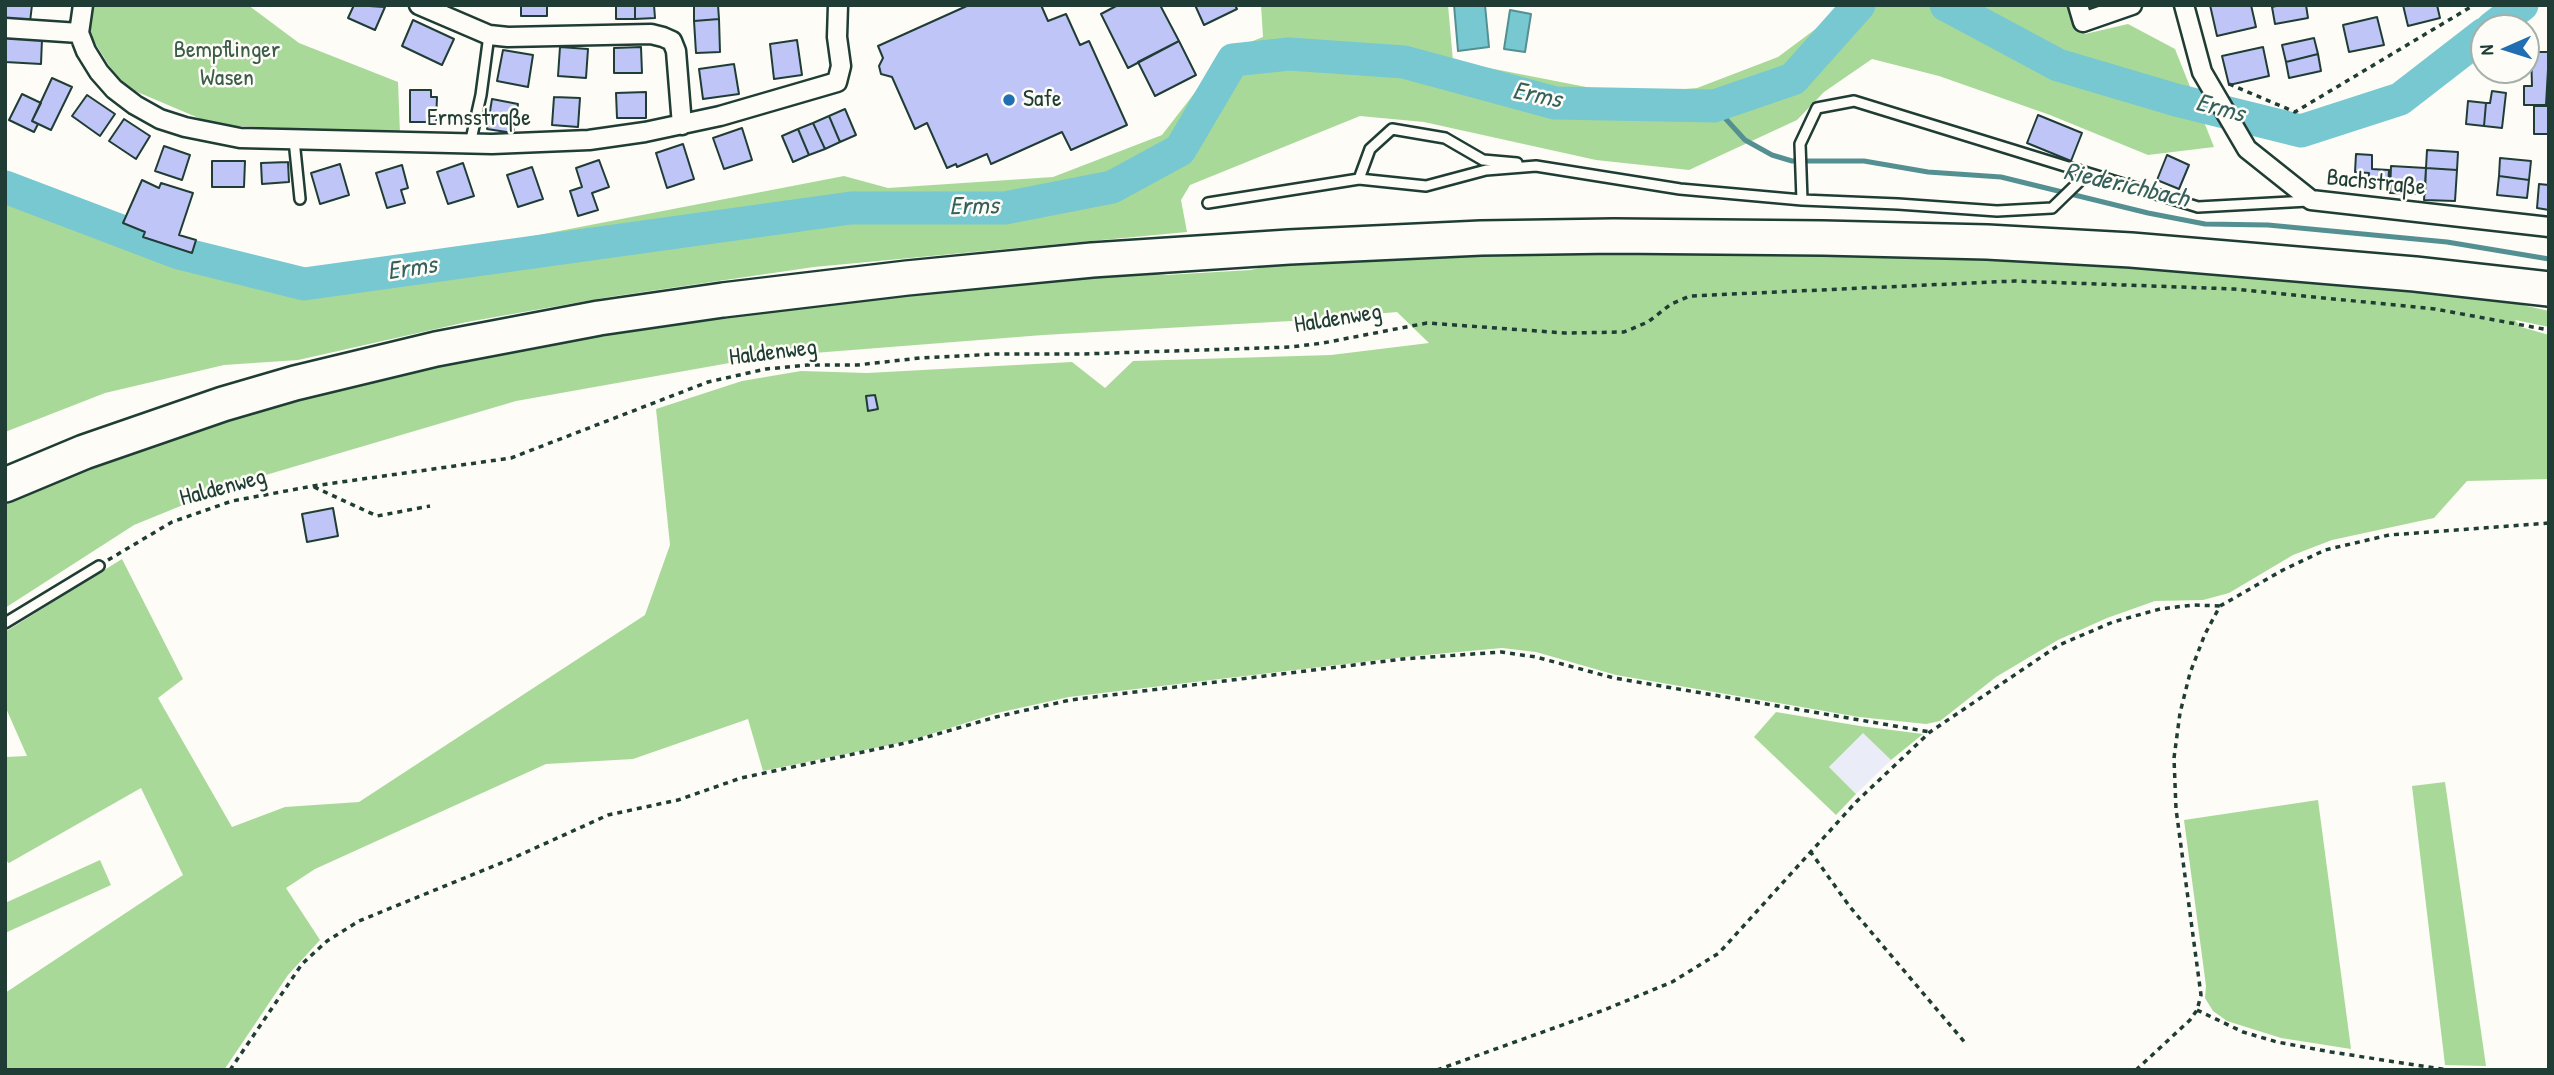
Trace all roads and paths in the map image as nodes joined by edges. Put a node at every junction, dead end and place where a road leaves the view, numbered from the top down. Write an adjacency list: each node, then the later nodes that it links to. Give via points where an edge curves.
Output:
1 (83, 5): 9 (street)
2 (419, 5): 10 (street)
3 (838, 5): 12 (street, Ermsstraße, via 841,66 837,82)
4 (2078, 5): 5 (street, via 2083,22)
5 (2132, 5)
6 (2184, 5): 11 (street, Bachstraße)
7 (2474, 5): 11 (path, via 2295,112)
8 (5, 28): 9 (street)
9 (79, 33): 13 (street, Ermsstraße, via 99,72 114,89 160,118 222,136)
10 (489, 35): 12 (street, via 663,37 676,51); 14 (lane)
11 (2202, 72): 20 (street, Bachstraße, via 2247,149)
12 (682, 125): 14 (street, Ermsstraße, via 589,140)
13 (294, 140): 14 (street, Ermsstraße); 18 (lane)
14 (470, 144)
15 (1536, 166): 17 (lane, via 1486,170 1426,186); 17 (lane, via 1483,160 1446,138 1391,129 1370,149); 19 (lane, via 1680,189)
16 (2088, 173): 19 (lane, via 2052,208 1997,211); 19 (lane, via 1854,101 1817,108 1800,144); 20 (lane, via 2198,206)
17 (1359, 179): 21 (lane)
18 (300, 199)
19 (1802, 200)
20 (2312, 200): 22 (street, Bachstraße)
21 (1208, 203)
22 (2549, 227)
23 (2549, 289): 25 (highway, via 2130,250 1823,238 1481,238 1092,260 710,302 436,349 223,404)
24 (2549, 330): 26 (path, Haldenweg, via 2435,309 2247,290 2015,281 1690,296 1625,332 1427,323 1290,347 996,354 766,369 708,382 511,458)
25 (5, 485)
26 (313, 486): 27 (path, via 377,516); 29 (path, Haldenweg, via 232,501 172,522)
27 (430, 506)
28 (2549, 523): 30 (path, via 2389,535 2325,550)
29 (99, 566): 31 (lane)
30 (2220, 606): 32 (path, via 2160,609 2113,622 2059,645); 34 (path, via 2190,673 2175,758 2176,809 2199,966)
31 (5, 623)
32 (1930, 732): 33 (path); 36 (path, via 1614,678 1501,652 1403,659 1070,700 910,742 741,778 678,800 608,815 371,916 327,941 302,964)
33 (1810, 851): 35 (path, via 1850,907); 37 (path, via 1719,953 1694,970 1604,1010)
34 (2197, 1010): 38 (path); 39 (path, via 2277,1042)
35 (1967, 1045)
36 (230, 1070)
37 (1437, 1070)
38 (2136, 1070)
39 (2448, 1070)

